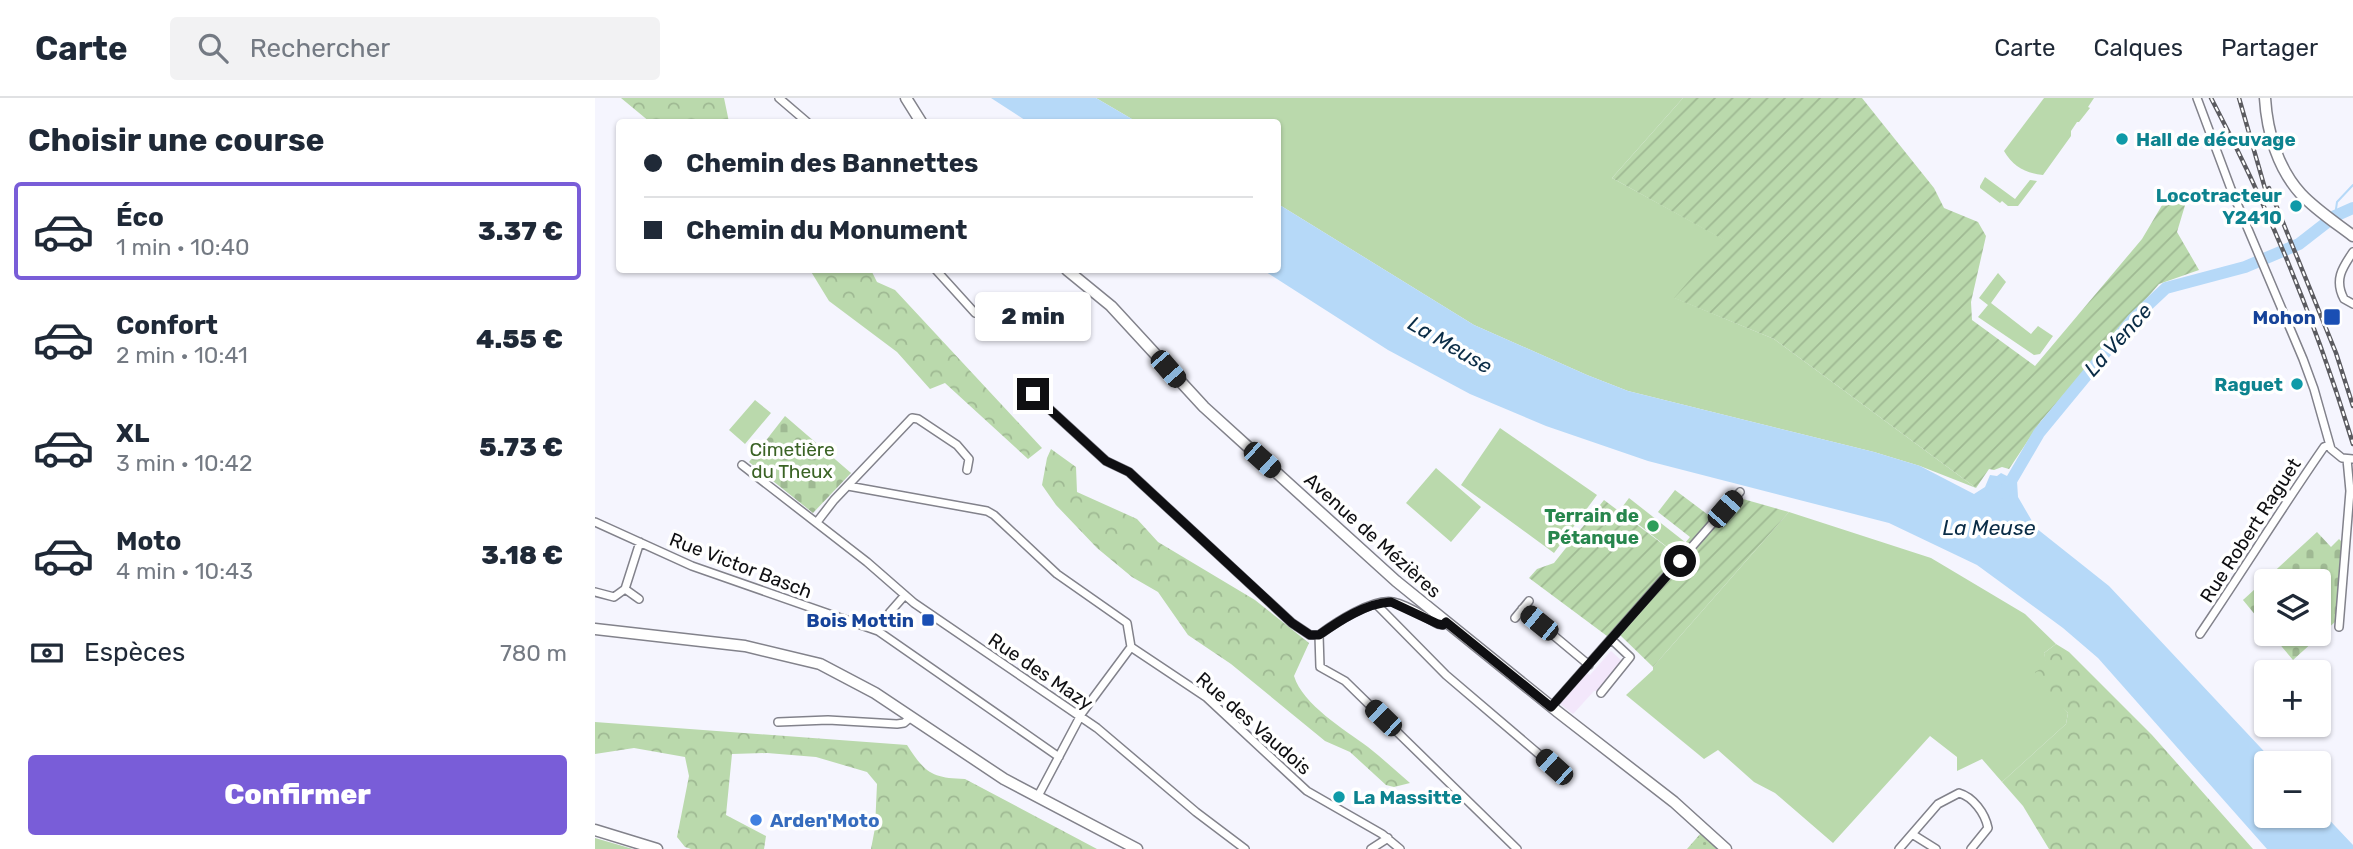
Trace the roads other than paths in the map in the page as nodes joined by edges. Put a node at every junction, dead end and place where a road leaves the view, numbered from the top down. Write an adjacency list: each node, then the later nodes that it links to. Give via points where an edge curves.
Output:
1 (779, 98): 5 (street)
2 (906, 98): 6 (main road)
3 (2197, 98): 14 (street, via 2314,389)
4 (2265, 98): 7 (main road, via 2282,165 2300,193)
5 (804, 119)
6 (919, 119)
7 (2353, 236)
8 (2353, 252): 11 (street, via 2338,280 2344,299)
9 (939, 273): 12 (street)
10 (1071, 273): 31 (main road, Avenue de Mézières, via 1111,306 1204,407)
11 (2353, 304)
12 (975, 313)
13 (1033, 394): 36 (street, via 1106,461 1129,472 1292,623 1310,635)
14 (2329, 445): 15 (street); 35 (street, Rue Robert Raguet, via 2296,485)
15 (2351, 459): 32 (street)
16 (742, 465): 21 (street, Rue des Mazy)
17 (967, 470): 18 (street, via 969,459 964,451 912,418)
18 (848, 485): 21 (street); 38 (street, via 987,510 1058,575 1127,623)
19 (1740, 492): 37 (street)
20 (595, 522): 22 (street, Rue Victor Basch)
21 (817, 522): 25 (street, Rue des Mazy)
22 (639, 542): 23 (street); 34 (street, Rue Victor Basch, via 692,566)
23 (625, 589): 24 (street, via 614,597); 26 (street)
24 (595, 592)
25 (905, 594): 34 (street); 42 (street, Rue des Mazy)
26 (639, 599)
27 (1529, 601): 29 (street)
28 (1376, 604): 31 (street, via 1391,602 1438,624); 36 (street); 46 (street, via 1446,675)
29 (1522, 609): 30 (street); 39 (street)
30 (1515, 618)
31 (1446, 622): 41 (main road, Avenue de Mézières)
32 (2339, 627)
33 (595, 629): 43 (main road, via 745,646 797,657 841,673)
34 (879, 631): 45 (street, Rue Victor Basch)
35 (2200, 634)
36 (1319, 635): 56 (street, via 1320,667 1345,681)
37 (1612, 640): 39 (street); 40 (street, via 1630,657)
38 (1131, 647): 42 (street); 50 (street, Rue des Vaudois, via 1206,697 1307,791)
39 (1589, 665): 41 (street)
40 (1601, 693)
41 (1551, 707): 57 (main road, Avenue de Mézières, via 1674,802)
42 (1081, 716): 45 (street); 53 (street, Rue des Mazy)
43 (911, 717): 44 (street, via 897,724); 47 (main road, via 1004,779)
44 (778, 722)
45 (1059, 757): 47 (street)
46 (1554, 767)
47 (1038, 796): 52 (main road)
48 (595, 830): 51 (main road)
49 (1912, 834): 58 (street); 59 (street); 60 (street, via 1938,804 1959,793 1968,796 1989,828)
50 (1388, 838): 54 (street); 55 (street, Rue des Vaudois)
51 (657, 849)
52 (1137, 849)
53 (1245, 849)
54 (1371, 849)
55 (1400, 849)
56 (1517, 849)
57 (1726, 849)
58 (1899, 849)
59 (1937, 849)
60 (1971, 849)

